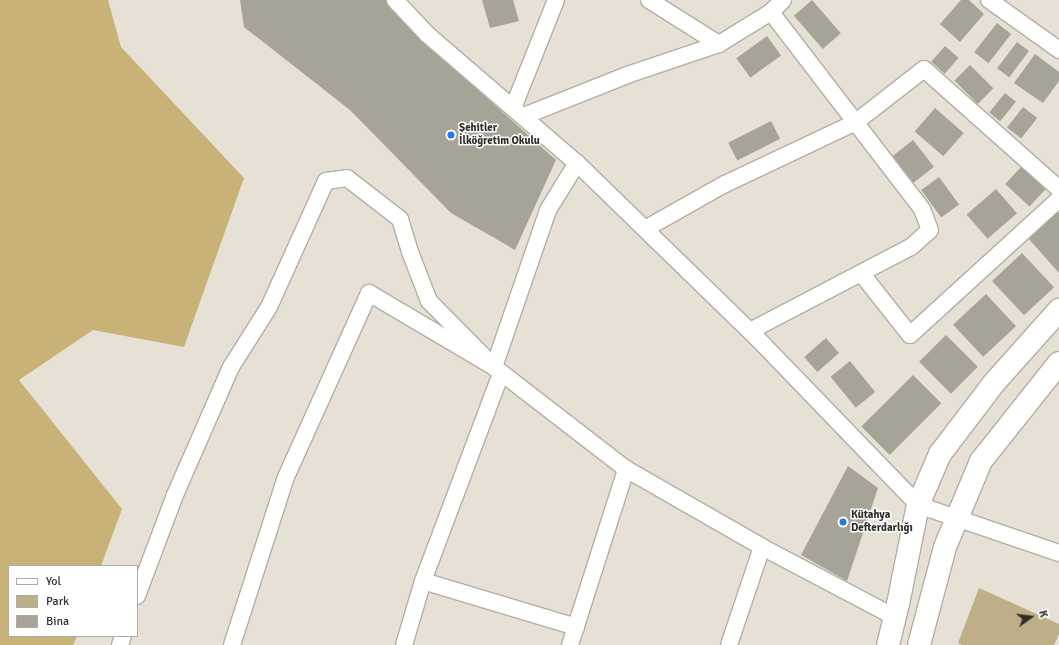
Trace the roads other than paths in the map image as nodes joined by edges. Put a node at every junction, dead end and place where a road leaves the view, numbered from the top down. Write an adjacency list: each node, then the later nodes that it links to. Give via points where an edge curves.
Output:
1 (394, 0): 9 (street, via 428,35)
2 (556, 0): 9 (street)
3 (649, 0): 7 (street)
4 (783, 0): 6 (street)
5 (989, 0): 8 (street)
6 (770, 12): 7 (street); 10 (street)
7 (719, 44): 9 (street)
8 (1059, 50)
9 (519, 112): 11 (street)
10 (856, 122): 12 (street, via 924,69); 14 (street, via 725,184); 15 (street, via 922,209 930,230 911,247)
11 (577, 163): 14 (street); 19 (street, via 548,210)
12 (1059, 189)
13 (1059, 199): 15 (street, via 910,335)
14 (645, 229): 17 (street)
15 (861, 273): 17 (street)
16 (1059, 310): 21 (main road, via 994,382 940,454)
17 (750, 331): 21 (street)
18 (1059, 363): 22 (main road, via 981,461)
19 (498, 370): 20 (street); 25 (street); 26 (street, via 429,301 400,219 347,178 326,181 269,307 231,367 174,495); 29 (street, via 369,293 286,477)
20 (626, 469): 23 (street); 28 (street)
21 (918, 505): 22 (street); 27 (main road)
22 (957, 518): 24 (street); 34 (main road, via 945,547)
23 (762, 547): 27 (street); 32 (street)
24 (1059, 553)
25 (423, 581): 28 (street); 30 (street)
26 (138, 593)
27 (895, 617): 33 (main road)
28 (576, 627): 31 (street)
29 (232, 645)
30 (404, 645)
31 (570, 645)
32 (729, 645)
33 (888, 645)
34 (919, 645)

